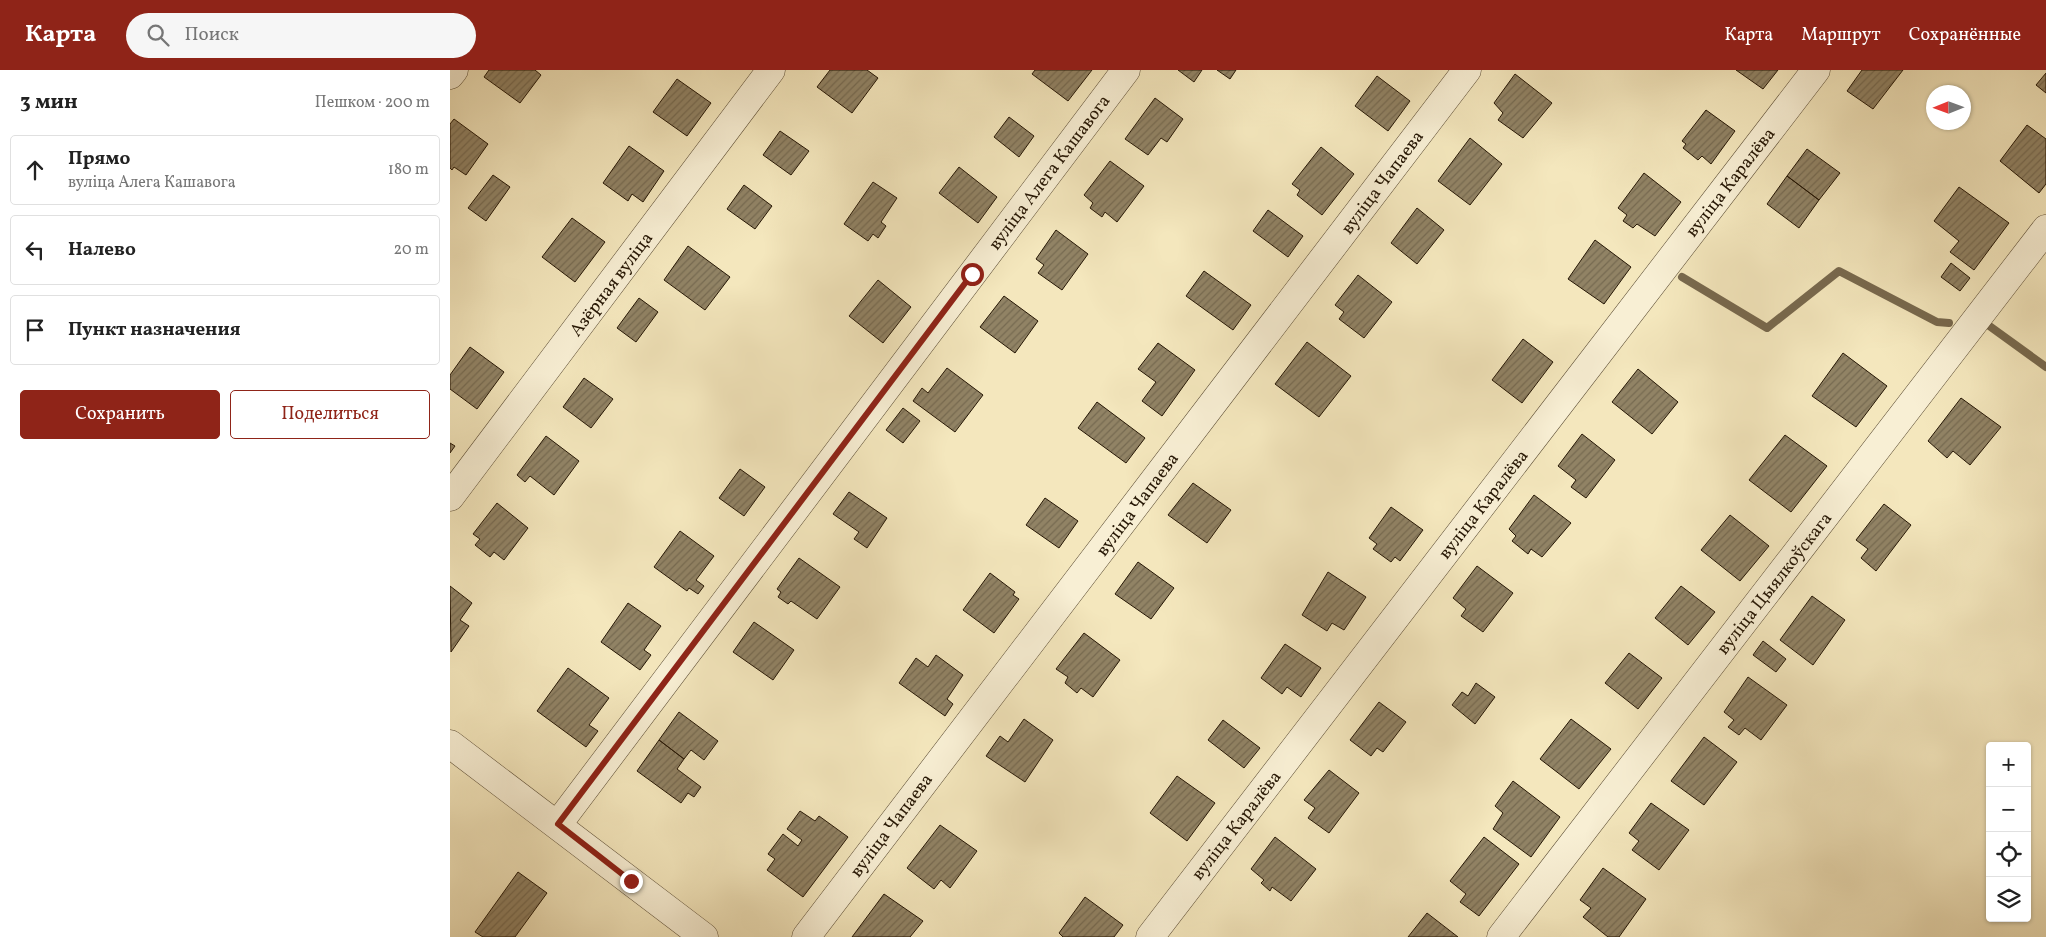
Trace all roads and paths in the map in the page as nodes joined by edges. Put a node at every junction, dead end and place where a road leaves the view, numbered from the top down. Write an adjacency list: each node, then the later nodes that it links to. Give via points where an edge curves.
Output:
1 (454, 70): 6 (street)
2 (771, 70): 8 (street, Азёрная вуліца)
3 (1126, 70): 10 (street, вуліца Алега Кашавога)
4 (1467, 70): 12 (street, вуліца Чапаева)
5 (1816, 70): 13 (street, вуліца Каралёва)
6 (450, 75)
7 (2046, 229): 14 (street, вуліца Цыялкоўскага)
8 (450, 497)
9 (450, 744): 10 (street)
10 (558, 824): 11 (street)
11 (704, 937)
12 (806, 937)
13 (1150, 937)
14 (1501, 937)

